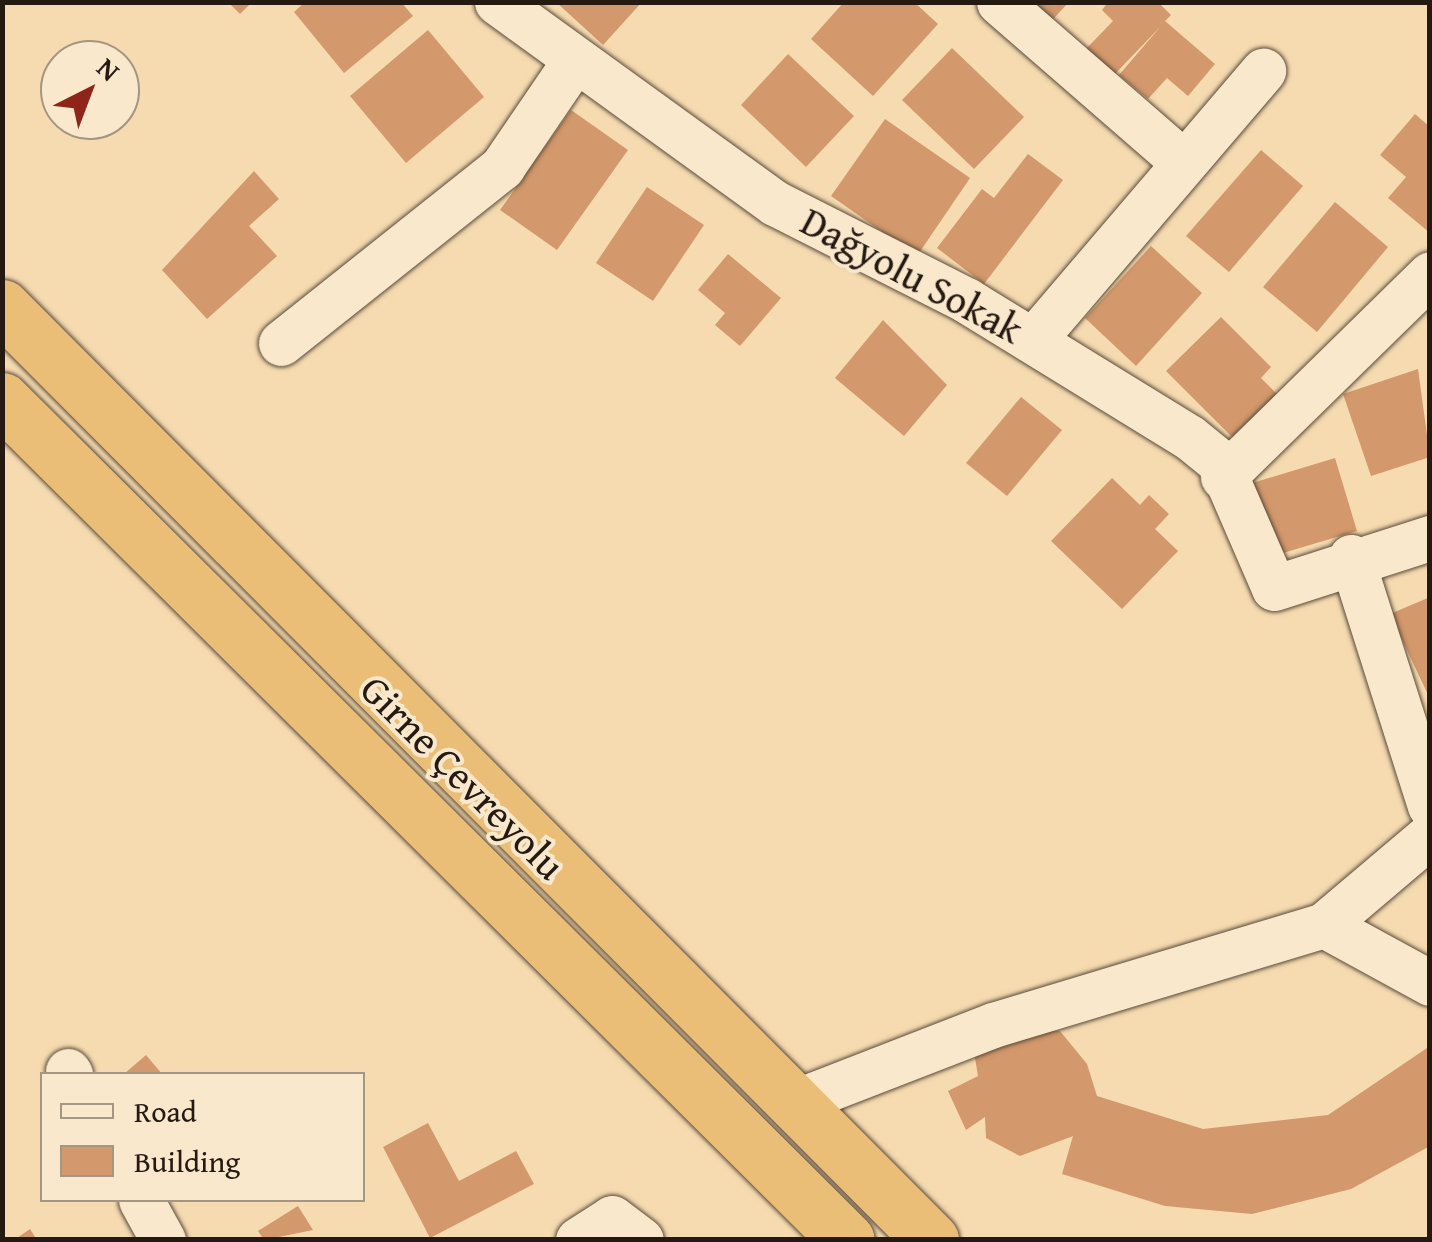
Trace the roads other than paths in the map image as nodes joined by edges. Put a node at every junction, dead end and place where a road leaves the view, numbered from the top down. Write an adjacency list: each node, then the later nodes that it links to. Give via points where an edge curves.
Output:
1 (497, 2): 3 (street, Dağyolu Sokak)
2 (999, 2): 5 (street)
3 (572, 63): 8 (street, Dağyolu Sokak, via 776,202); 9 (street, via 502,167)
4 (1263, 71): 5 (street)
5 (1182, 161): 8 (street)
6 (1430, 274): 11 (street)
7 (2, 308): 18 (highway, Girne Çevreyolu)
8 (1034, 339): 11 (street, Dağyolu Sokak, via 1189,437 1219,461)
9 (281, 343)
10 (2, 400): 24 (highway, Girne Çevreyolu)
11 (1222, 477): 13 (street, Dağyolu Sokak, via 1274,588)
12 (1430, 538): 13 (street)
13 (1351, 557): 14 (street)
14 (1430, 806)
15 (1430, 835): 16 (street)
16 (1324, 925): 17 (street); 18 (street, via 993,1026)
17 (1430, 983)
18 (792, 1103): 20 (highway, Girne Çevreyolu)
19 (142, 1202): 21 (street)
20 (930, 1236)
21 (164, 1240)
22 (578, 1240): 23 (street, via 612,1218)
23 (641, 1240)
24 (847, 1240)

